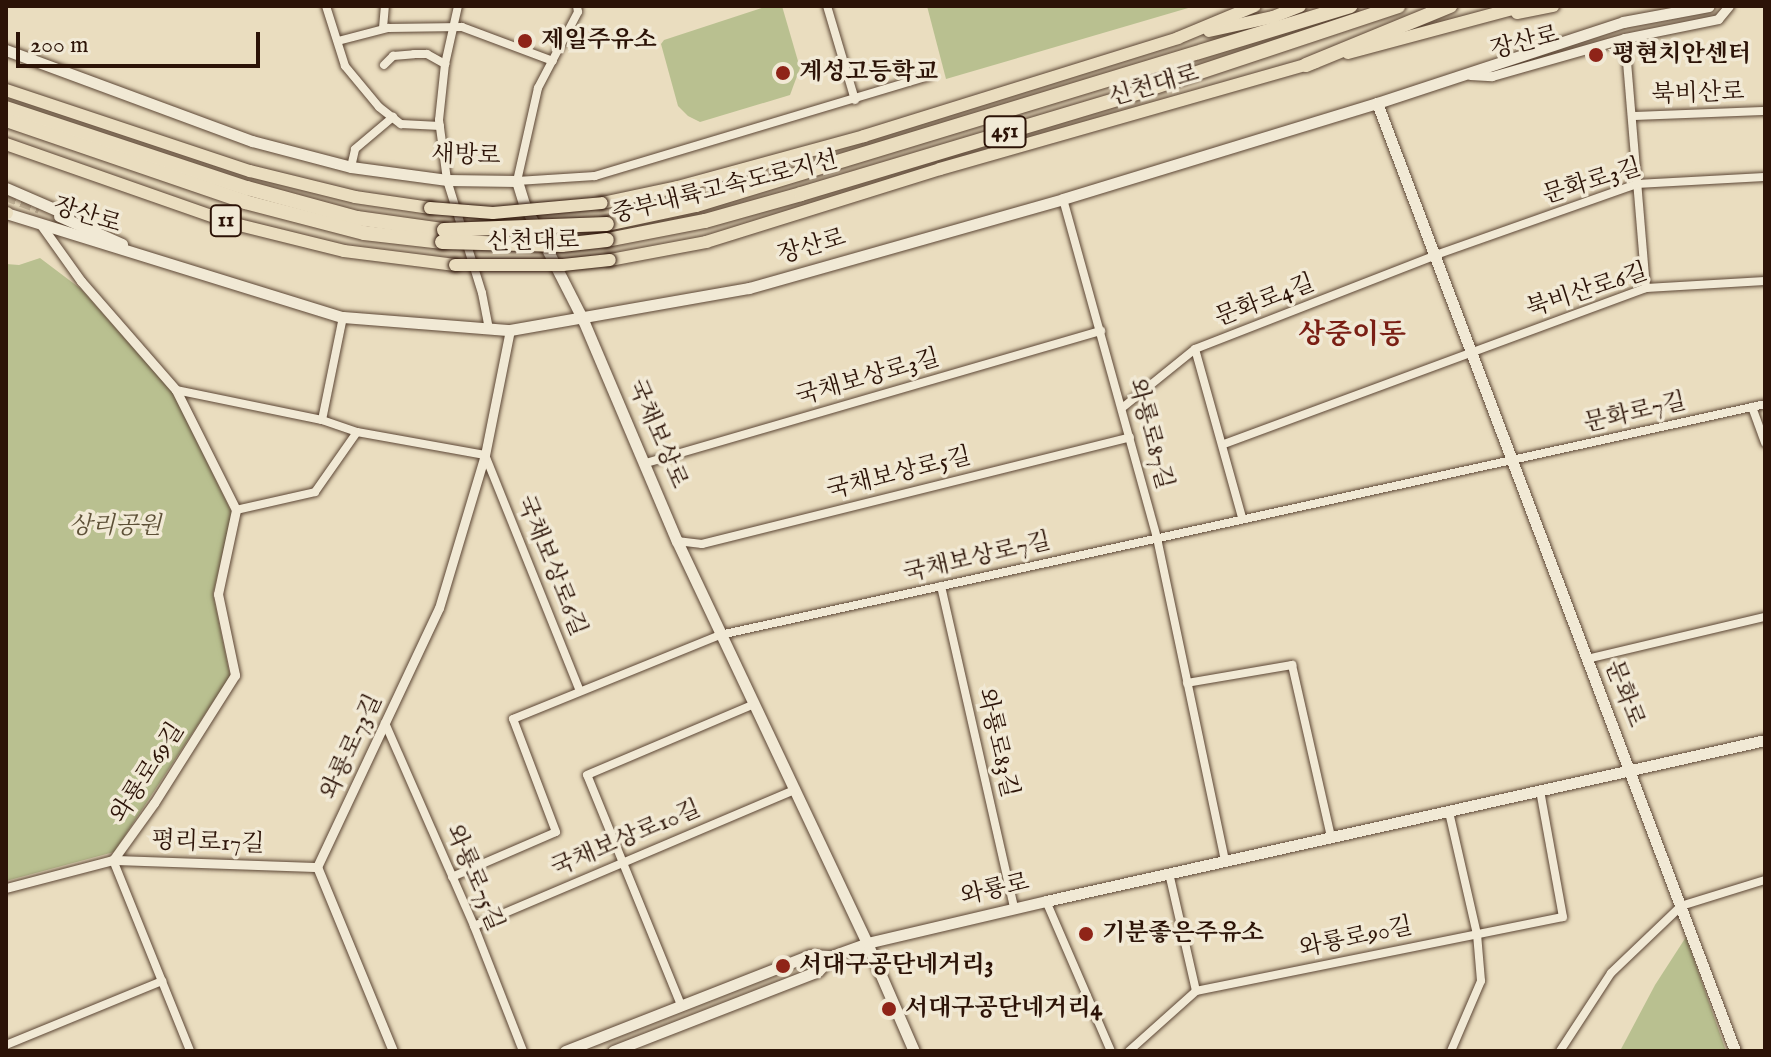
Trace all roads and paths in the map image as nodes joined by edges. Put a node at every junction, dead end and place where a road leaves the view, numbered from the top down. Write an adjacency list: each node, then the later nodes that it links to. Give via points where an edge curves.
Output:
1 (326, 6): 20 (street)
2 (385, 6): 16 (street)
3 (458, 6): 17 (street)
4 (577, 6): 22 (street)
5 (827, 6): 29 (street)
6 (1255, 6): 18 (highway, 신천대로)
7 (1300, 6): 18 (highway)
8 (1350, 6): 49 (highway, 중부내륙고속도로지선 / 451, bridge, via 696,205 607,224)
9 (1398, 6): 49 (highway, 중부내륙고속도로지선 / 451, bridge, via 1125,97 705,221 562,245)
10 (1450, 6): 25 (highway)
11 (1524, 6): 15 (highway, 신천대로)
12 (1553, 6): 15 (highway)
13 (1709, 6): 26 (main road, 장산로, via 1623,22)
14 (1729, 6): 19 (street, 장산로, via 1718,19)
15 (1479, 20): 25 (highway, 신천대로)
16 (383, 28): 17 (street); 20 (street)
17 (452, 29): 22 (street, via 462,27); 23 (street)
18 (1178, 38): 28 (highway, 신천대로 / 11, bridge, via 864,136 678,187 602,203 493,213 355,197 250,171)
19 (1625, 38): 26 (street, 장산로, via 1492,76); 33 (street)
20 (338, 41): 34 (street, via 350,75)
21 (6, 50): 38 (main road, 새방로, via 252,141)
22 (553, 61): 41 (street, via 538,88)
23 (445, 64): 24 (street, via 414,54 393,56); 36 (street)
24 (384, 65)
25 (1306, 65): 37 (highway, 신천대로 / 11, bridge, via 706,242 563,265 455,265 344,251 235,224)
26 (1467, 74): 30 (main road, 장산로)
27 (929, 76): 29 (street, 새방로)
28 (6, 90)
29 (855, 100): 41 (street, 새방로, via 595,176)
30 (1377, 103): 44 (main road, 장산로); 50 (main road, 문화로)
31 (6, 108): 49 (highway, 중부내륙고속도로지선 / 451, via 247,188)
32 (1765, 111): 33 (street, 북비산로)
33 (1632, 116): 42 (street)
34 (393, 117): 36 (street, via 401,124); 38 (street, via 355,149)
35 (6, 120): 49 (highway, 중부내륙고속도로지선 / 451, via 245,202 364,233)
36 (440, 126): 40 (street)
37 (6, 144)
38 (351, 167): 40 (main road, 새방로)
39 (1765, 177): 42 (street, 문화로3길)
40 (447, 180): 41 (main road, 새방로); 56 (street)
41 (517, 181): 55 (main road, 국채보상로)
42 (1636, 184): 50 (street, 문화로3길); 53 (street)
43 (6, 188): 47 (main road, via 63,210)
44 (1063, 199): 55 (main road, 장산로, via 749,288); 58 (street, 와룡로87길)
45 (6, 213): 48 (main road, 장산로)
46 (59, 216): 47 (main road, 장산로)
47 (78, 223): 51 (main road, 장산로)
48 (41, 225): 51 (main road, 장산로); 61 (street, via 81,281)
49 (443, 236)
50 (1436, 255): 59 (street, 문화로4길); 60 (main road, 문화로)
51 (155, 260): 54 (main road, 장산로)
52 (1765, 281): 53 (street, 북비산로6길)
53 (1646, 288): 60 (street, 북비산로6길)
54 (343, 317): 56 (main road, 장산로); 65 (street)
55 (583, 320): 57 (main road, 장산로); 72 (main road, 국채보상로)
56 (489, 329): 57 (main road, 장산로)
57 (510, 330): 70 (street, 와룡로73길)
58 (1101, 331): 64 (street, 와룡로87길); 72 (street, 국채보상로3길)
59 (1195, 349): 64 (street, 문화로4길); 69 (street)
60 (1473, 353): 69 (street); 71 (main road, 문화로)
61 (176, 390): 65 (street); 73 (street)
62 (1765, 404): 63 (street, 문화로7길)
63 (1752, 407): 68 (street); 71 (street, 문화로7길)
64 (1122, 408): 67 (street, 와룡로87길)
65 (322, 420): 66 (street)
66 (357, 432): 70 (street); 73 (street, via 315,492)
67 (1130, 437): 75 (street, 와룡로87길); 76 (street, 국채보상로5길, via 702,544)
68 (1765, 443)
69 (1224, 444): 74 (street)
70 (485, 455): 82 (street, 국채보상로6길); 84 (street, 와룡로73길, via 439,608)
71 (1515, 461): 74 (street, 국채보상로7길); 80 (main road, 문화로)
72 (646, 463): 76 (main road, 국채보상로)
73 (236, 510): 91 (street, 와룡로69길, via 218,594 235,675)
74 (1242, 517): 75 (street, 국채보상로7길)
75 (1157, 538): 77 (street, 국채보상로7길); 81 (street, 와룡로87길)
76 (677, 541): 79 (main road, 국채보상로)
77 (941, 586): 79 (street, 국채보상로7길); 101 (street, 와룡로83길)
78 (1765, 617): 80 (street)
79 (720, 635): 82 (street); 83 (main road, 국채보상로)
80 (1587, 659): 86 (main road, 문화로)
81 (1187, 683): 90 (street, via 1292,665); 93 (street, 와룡로87길)
82 (580, 691): 96 (street, via 513,719 556,832)
83 (752, 705): 87 (main road, 국채보상로); 92 (street, via 587,775)
84 (385, 723): 94 (street, 와룡로73길); 96 (street, 와룡로75길)
85 (1765, 740): 86 (main road, 와룡로)
86 (1629, 771): 88 (main road, 와룡로); 100 (main road, 문화로)
87 (794, 790): 92 (street, 국채보상로10길); 104 (main road, 국채보상로)
88 (1540, 791): 89 (main road, 와룡로); 103 (street, 와룡로90길, via 1563,917)
89 (1449, 812): 90 (main road, 와룡로); 103 (street)
90 (1331, 837): 93 (main road, 와룡로)
91 (113, 860): 94 (street, 평리로17길); 98 (street, 평리로17길); 106 (street, 와룡로69길)
92 (622, 861): 102 (street, 국채보상로10길); 108 (street)
93 (1225, 861): 95 (main road, 와룡로)
94 (317, 867): 112 (street)
95 (1169, 873): 99 (main road, 와룡로); 107 (street)
96 (452, 877): 102 (street, 와룡로75길)
97 (1765, 880): 100 (street)
98 (6, 888)
99 (1046, 901): 101 (main road, 와룡로); 117 (street)
100 (1681, 906): 120 (street, via 1611,973); 121 (main road, 문화로)
101 (1014, 908): 104 (main road, 와룡로)
102 (474, 926): 113 (street, 와룡로75길)
103 (1477, 934): 107 (street, 와룡로90길); 119 (street, via 1481,981)
104 (867, 943): 105 (main road, 와룡로); 116 (main road, 국채보상로)
105 (832, 956): 108 (main road, 와룡로, via 810,955); 110 (main road, 와룡로, via 818,971)
106 (162, 981): 109 (street); 111 (street, 와룡로69길)
107 (1196, 991): 118 (street)
108 (681, 1005): 114 (main road, 와룡로)
109 (6, 1045)
110 (642, 1046): 115 (main road, 와룡로)
111 (190, 1051)
112 (393, 1051)
113 (523, 1051)
114 (565, 1051)
115 (613, 1051)
116 (914, 1051)
117 (1111, 1051)
118 (1129, 1051)
119 (1451, 1051)
120 (1560, 1051)
121 (1735, 1051)

